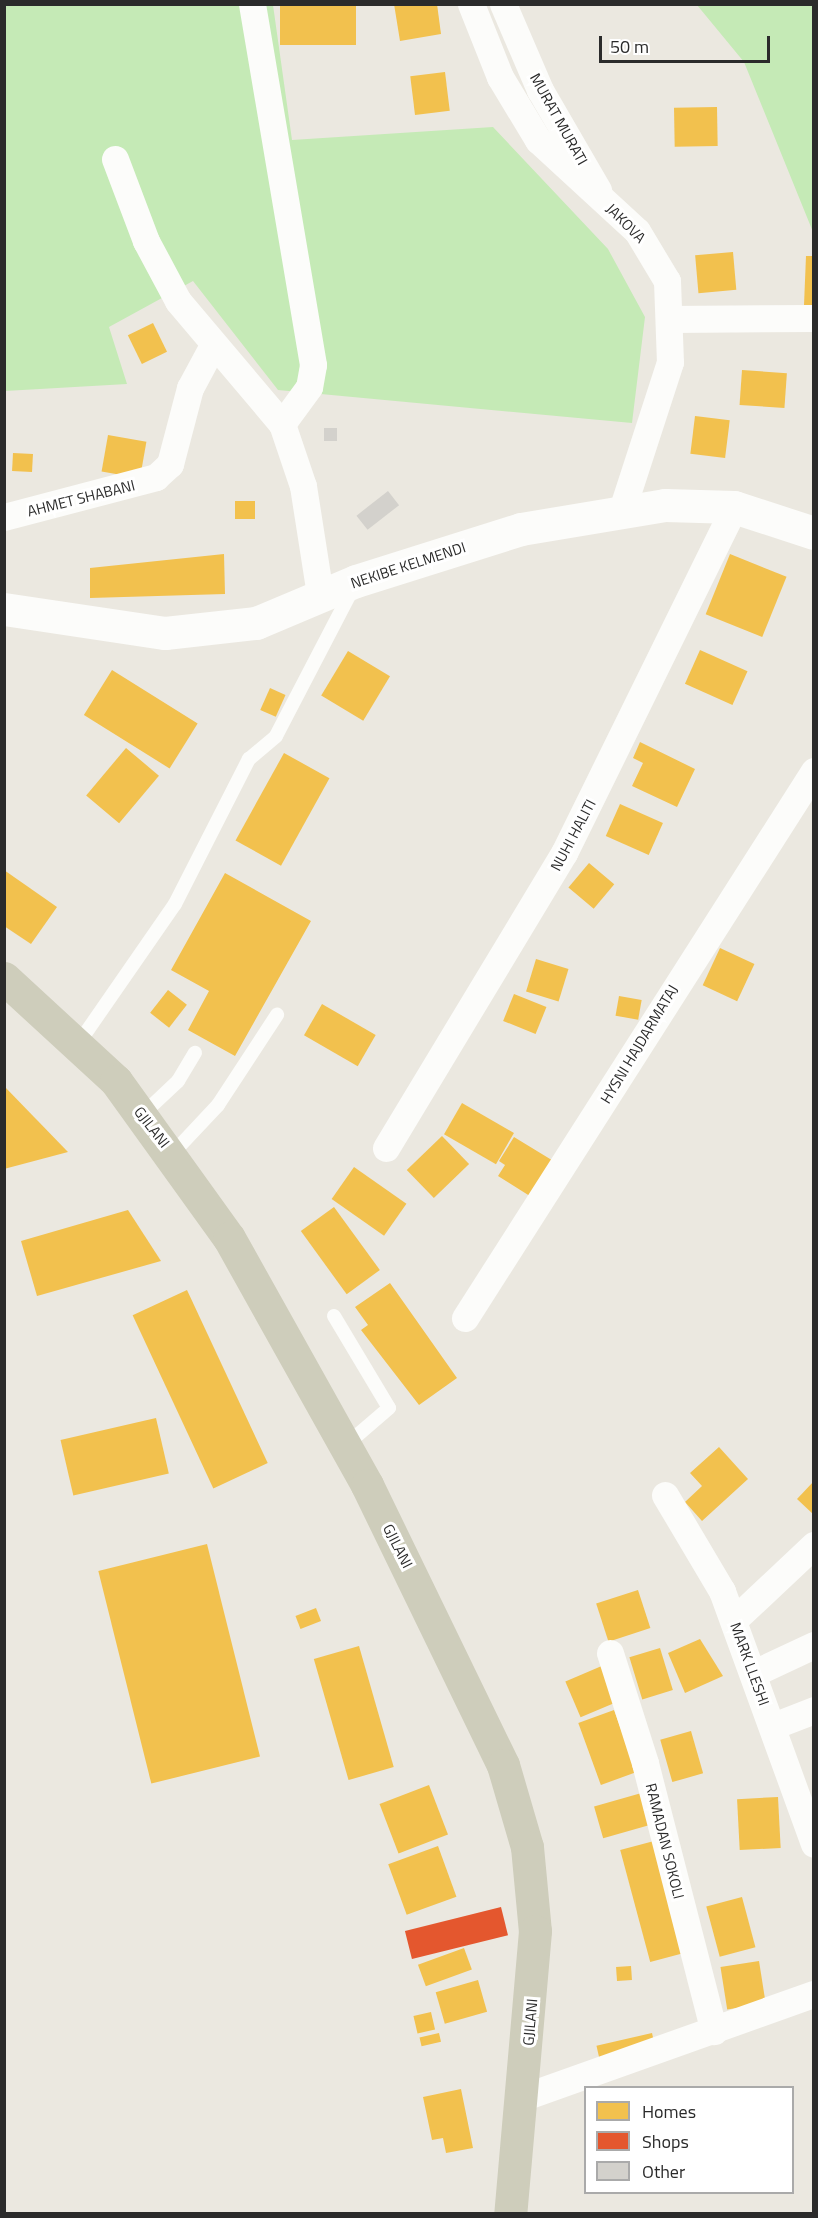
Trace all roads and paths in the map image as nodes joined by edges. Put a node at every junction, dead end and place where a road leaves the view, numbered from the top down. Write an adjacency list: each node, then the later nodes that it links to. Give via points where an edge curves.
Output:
1 (252, 4): 9 (street, via 313,365 309,387)
2 (471, 4): 5 (street, JAKOVA, via 517,111 567,171)
3 (503, 4): 5 (street, MURAT MURATI, via 540,90)
4 (115, 159): 8 (street, via 146,241 178,301)
5 (603, 200): 7 (street, JAKOVA, via 654,254 667,281)
6 (813, 318): 7 (street)
7 (671, 319): 11 (street, JAKOVA, via 662,396)
8 (212, 347): 9 (street); 12 (street, AHMET SHABANI, via 190,388 170,464 156,477)
9 (282, 424): 15 (street, via 303,486)
10 (734, 507): 11 (street, NEKIBE KELMENDI); 13 (street, NEKIBE KELMENDI); 23 (street, NUHI HALITI, via 564,853)
11 (622, 510): 14 (street, NEKIBE KELMENDI, via 521,529)
12 (4, 517)
13 (813, 533)
14 (356, 581): 15 (street, NEKIBE KELMENDI); 20 (lane, via 276,736 249,759 175,904)
15 (320, 595): 16 (street, NEKIBE KELMENDI, via 256,623 165,633)
16 (4, 609)
17 (813, 771): 26 (street, HYSNI HAJDARMATAJ)
18 (4, 978): 20 (main road, GJILANI)
19 (277, 1015): 24 (lane, via 218,1105)
20 (78, 1044): 22 (main road, GJILANI)
21 (195, 1053): 22 (lane, via 178,1081)
22 (143, 1114): 24 (main road, GJILANI)
23 (386, 1149)
24 (172, 1153): 27 (main road, GJILANI, via 229,1238)
25 (334, 1316): 27 (lane, via 389,1408)
26 (465, 1318)
27 (346, 1445): 40 (main road, GJILANI, via 460,1672 517,1807 533,1891 535,1931)
28 (665, 1495): 30 (street, MARK LLESHI, via 702,1552)
29 (813, 1545): 30 (street)
30 (734, 1620): 33 (street, MARK LLESHI)
31 (813, 1645): 33 (street)
32 (610, 1653): 39 (street, RAMADAN SOKOLI, via 645,1763)
33 (754, 1673): 35 (street, MARK LLESHI)
34 (813, 1710): 35 (street)
35 (773, 1726): 36 (street, MARK LLESHI)
36 (808, 1814): 37 (street, MARK LLESHI)
37 (813, 1844)
38 (813, 1994): 39 (street)
39 (714, 2031): 40 (street)
40 (524, 2097): 41 (main road, GJILANI)
41 (510, 2214)

